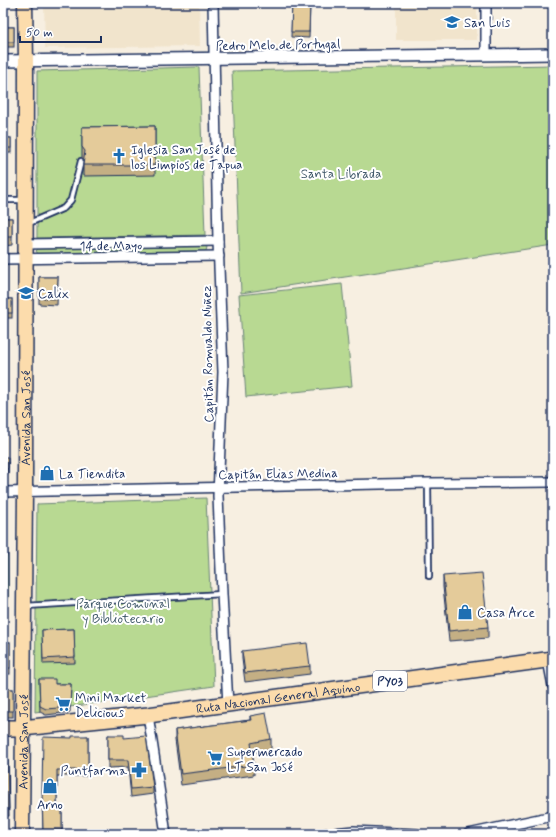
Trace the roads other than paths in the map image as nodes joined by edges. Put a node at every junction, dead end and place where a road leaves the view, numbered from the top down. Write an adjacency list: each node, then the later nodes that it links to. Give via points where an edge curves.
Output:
1 (25, 3): 8 (main road, Avenida San José)
2 (213, 3): 6 (street, Capitán Romualdo Nuñez)
3 (486, 3): 5 (street)
4 (553, 54): 5 (street, Pedro Melo de Portugal)
5 (486, 55): 6 (street, Pedro Melo de Portugal)
6 (214, 58): 8 (street, Pedro Melo de Portugal); 13 (street, Capitán Romualdo Nuñez)
7 (3, 61): 8 (street, Pedro Melo de Portugal)
8 (26, 61): 11 (main road, Avenida San José)
9 (81, 162): 12 (lane, via 68,205)
10 (3, 200): 11 (lane)
11 (25, 200): 12 (main road, Avenida San José)
12 (25, 224): 14 (main road, Avenida San José)
13 (218, 241): 14 (street, 14 de Mayo); 15 (street, Capitán Romualdo Nuñez)
14 (25, 244): 17 (main road, Avenida San José)
15 (219, 256): 17 (street, 14 de Mayo); 20 (street, Capitán Romualdo Nuñez, via 223,372)
16 (3, 259): 17 (street, 14 de Mayo)
17 (25, 259): 22 (main road, Avenida San José)
18 (553, 482): 19 (street, Capitán Elias Medina)
19 (428, 483): 20 (street, Capitán Elias Medina); 23 (lane)
20 (218, 488): 22 (street, Capitán Elias Medina); 24 (street, Capitán Romualdo Nuñez)
21 (3, 492): 22 (street, Capitán Elias Medina)
22 (25, 492): 25 (main road, Avenida San José)
23 (429, 576)
24 (222, 594): 25 (lane); 28 (street, Capitán Romualdo Nuñez)
25 (24, 606): 31 (main road, Avenida San José)
26 (551, 660): 27 (street); 28 (highway, Ruta Nacional General Aquino / PY03)
27 (553, 686)
28 (228, 705): 29 (highway, Ruta Nacional General Aquino / PY03)
29 (148, 715): 31 (highway, Ruta Nacional General Aquino / PY03); 34 (street)
30 (3, 728): 31 (highway, Ruta Nacional General Aquino / PY03)
31 (22, 728): 33 (main road, Avenida San José)
32 (553, 816): 37 (street)
33 (22, 834)
34 (166, 834)
35 (324, 834): 36 (street, via 353,831)
36 (416, 834)
37 (468, 834)

